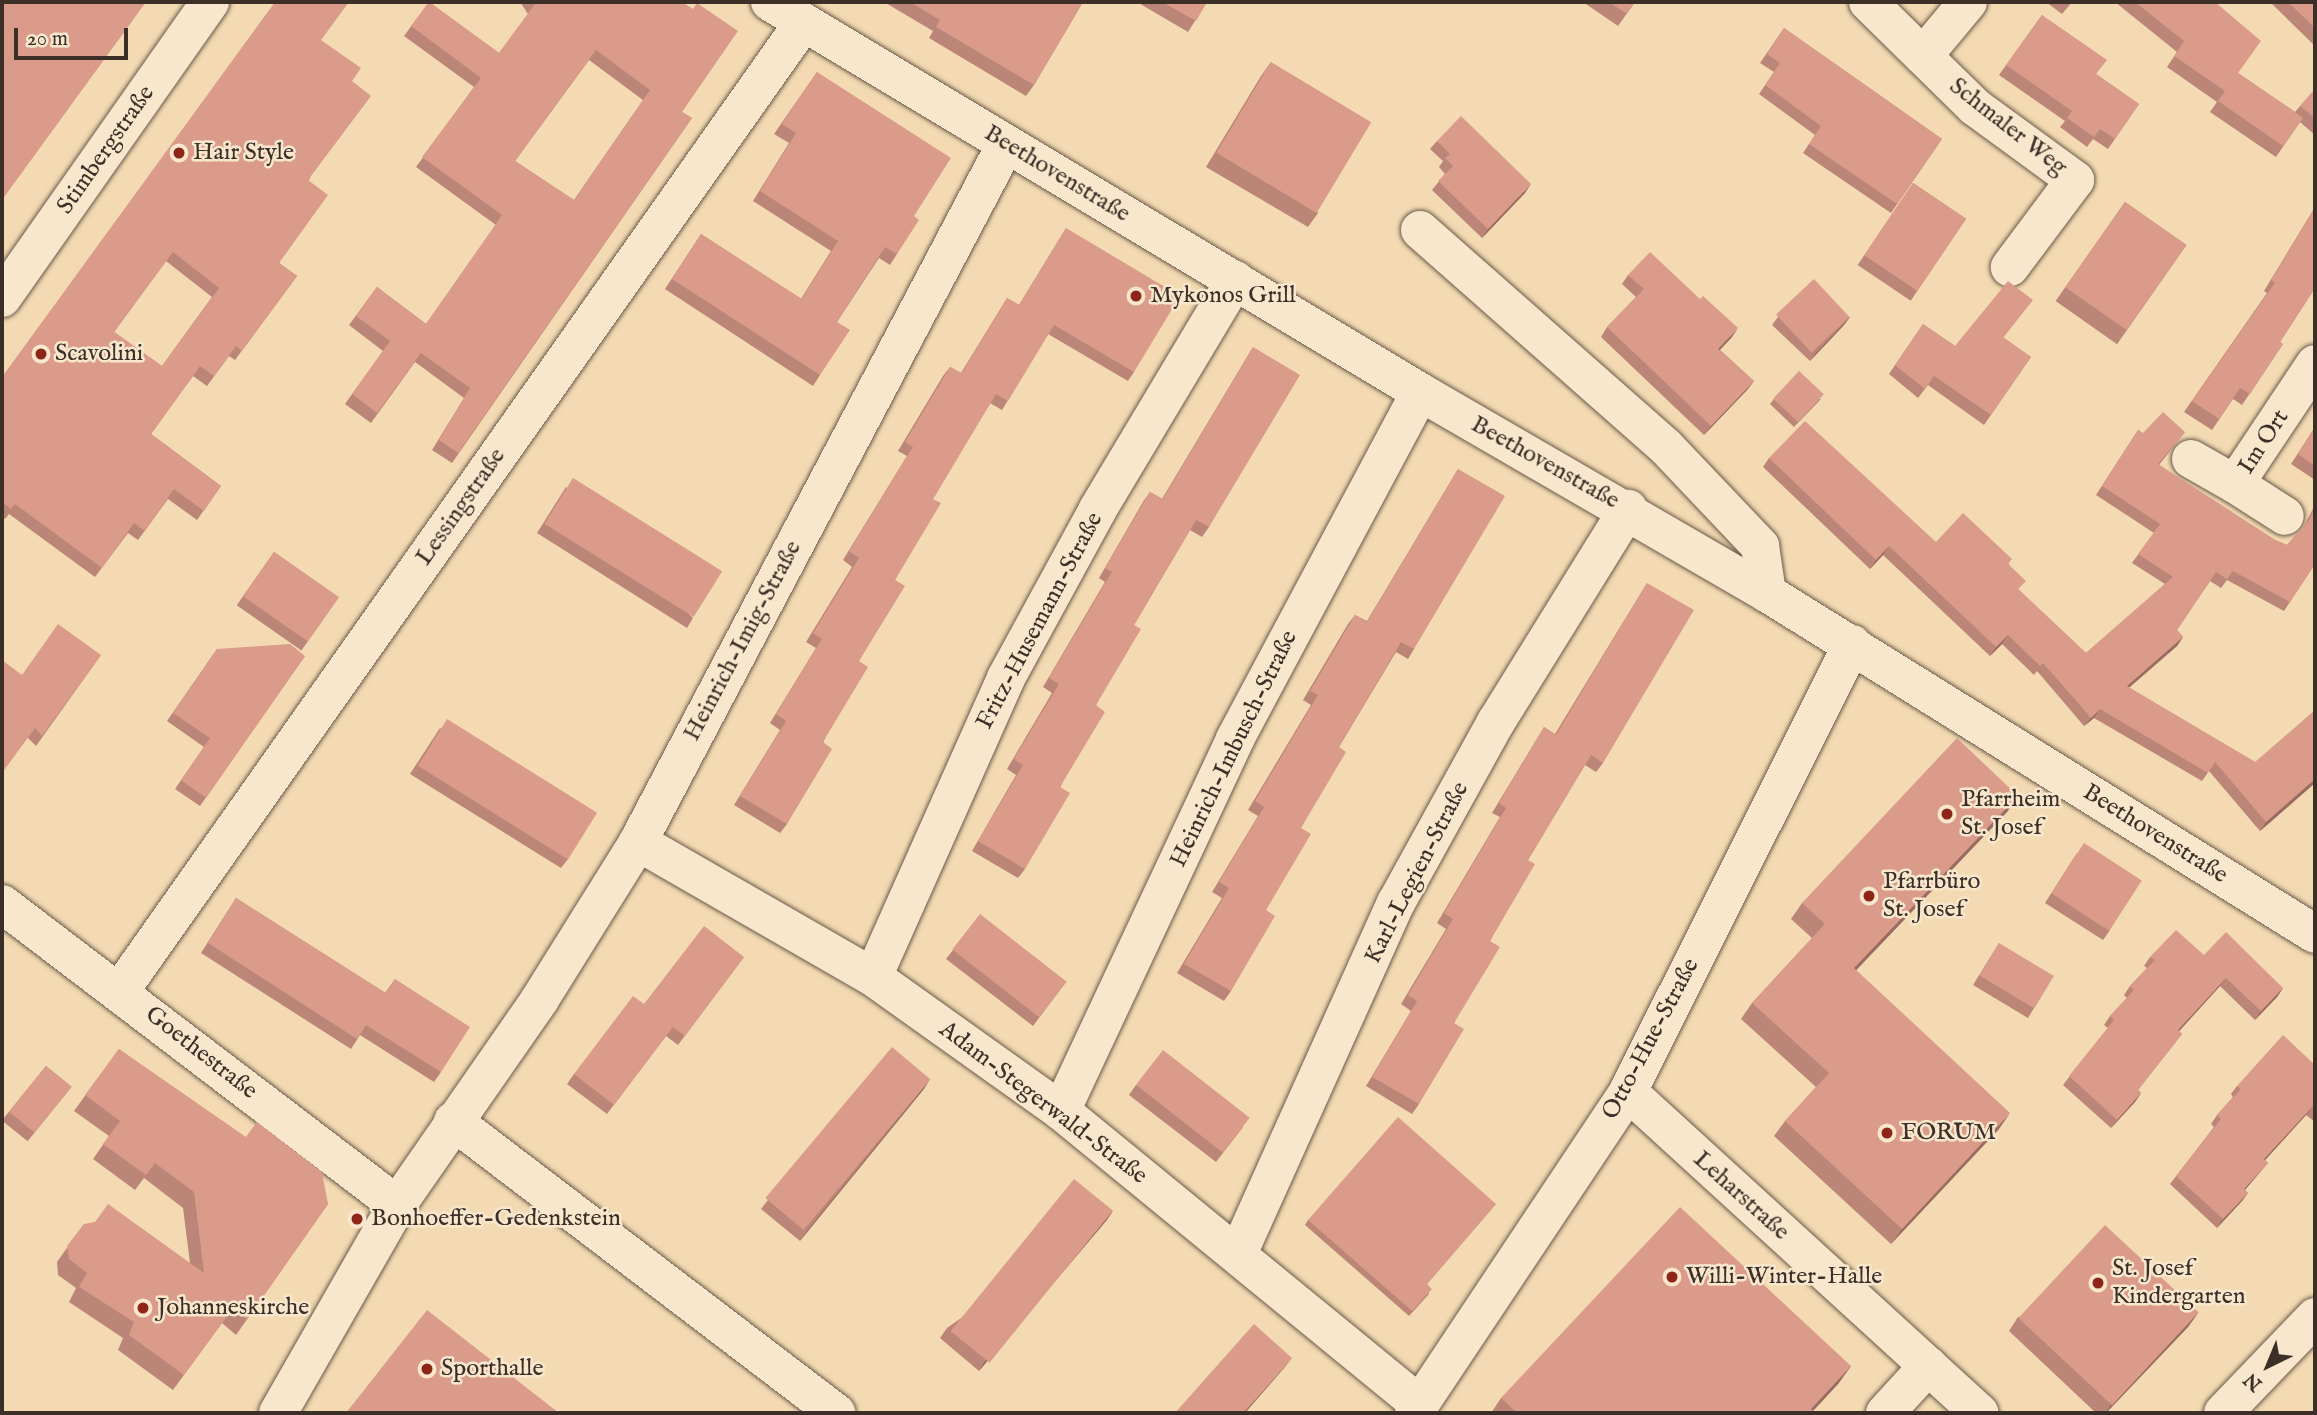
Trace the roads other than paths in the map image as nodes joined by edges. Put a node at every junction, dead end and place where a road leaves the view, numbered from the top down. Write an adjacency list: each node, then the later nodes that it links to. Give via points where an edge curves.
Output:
1 (210, 2): 11 (street, Stimbergstraße)
2 (770, 2): 5 (street, Beethovenstraße)
3 (1868, 2): 6 (street, Schmaler Weg)
4 (1968, 2): 6 (street)
5 (803, 23): 7 (street, Beethovenstraße); 24 (street, Lessingstraße)
6 (1923, 56): 9 (street, Schmaler Weg, via 1975,107 2075,180)
7 (1006, 144): 10 (street, Beethovenstraße); 20 (street, Heinrich-Imig-Straße)
8 (1420, 230): 18 (street, via 1666,447 1760,546)
9 (2010, 267)
10 (1235, 280): 13 (street, Beethovenstraße); 23 (street, Fritz-Husemann-Straße, via 1098,509 1006,678)
11 (2, 298)
12 (2315, 364): 15 (street, Im Ort)
13 (1420, 392): 16 (street, Beethovenstraße); 26 (street, Heinrich-Imbusch-Straße, via 1235,739)
14 (2191, 459): 15 (street, Im Ort)
15 (2235, 484): 17 (street, Im Ort)
16 (1628, 509): 18 (street, Beethovenstraße); 29 (street, Karl-Legien-Straße, via 1496,722 1396,903)
17 (2285, 516)
18 (1767, 593): 19 (street, Beethovenstraße)
19 (1852, 644): 22 (street, Beethovenstraße); 25 (street, Otto-Hue-Straße)
20 (638, 842): 23 (street, Adam-Stegerwald-Straße); 27 (street, Heinrich-Imig-Straße, via 540,999)
21 (2, 904): 24 (street, Goethestraße)
22 (2315, 934)
23 (873, 977): 26 (street, Adam-Stegerwald-Straße)
24 (120, 991): 28 (street, Goethestraße)
25 (1628, 1092): 31 (street, Leharstraße); 32 (street, Otto-Hue-Straße)
26 (1061, 1111): 29 (street, Adam-Stegerwald-Straße)
27 (453, 1121): 28 (street, Heinrich-Imig-Straße); 34 (street)
28 (397, 1205): 33 (street, Heinrich-Imig-Straße)
29 (1238, 1254): 32 (street, Adam-Stegerwald-Straße)
30 (2315, 1317): 37 (street)
31 (1927, 1366): 35 (street); 36 (street, Leharstraße)
32 (1416, 1409)
33 (278, 1413)
34 (835, 1413)
35 (1885, 1413)
36 (1979, 1413)
37 (2223, 1413)

